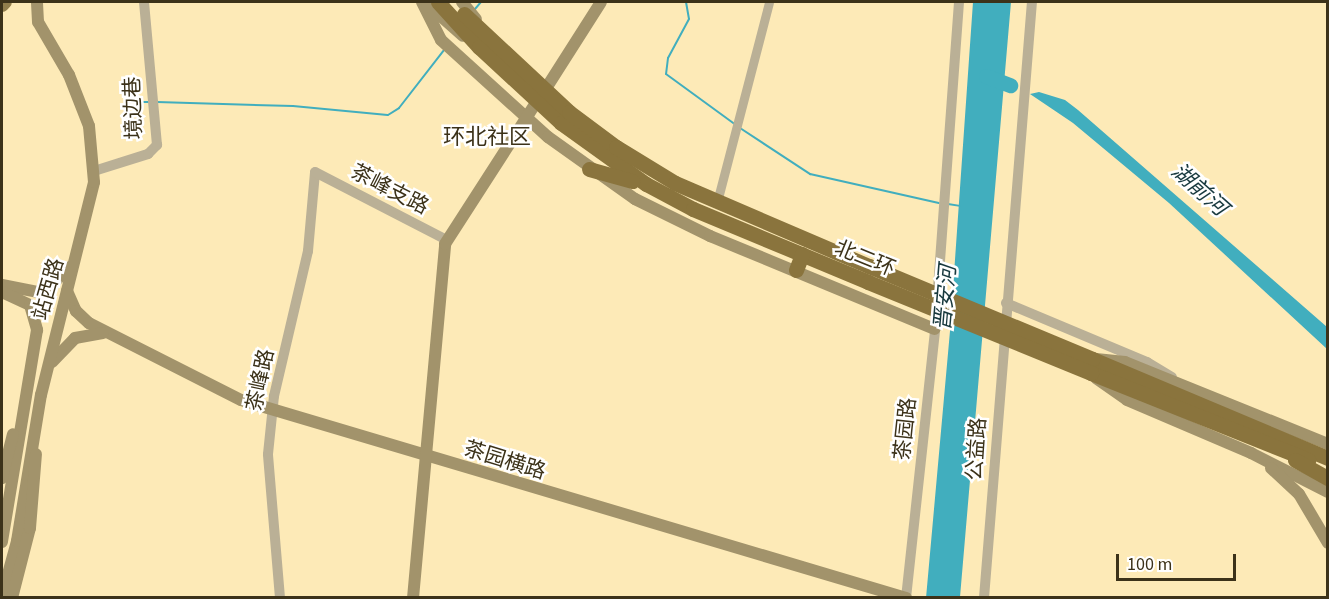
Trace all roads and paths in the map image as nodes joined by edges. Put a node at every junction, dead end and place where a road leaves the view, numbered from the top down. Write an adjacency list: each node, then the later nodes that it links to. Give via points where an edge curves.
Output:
1 (4, 2): 11 (main road)
2 (37, 2): 16 (main road, 站西路, via 38,22 84,109)
3 (144, 2): 16 (street, 境边巷, via 158,141 152,152)
4 (423, 2): 12 (main road); 14 (main road, via 441,40)
5 (438, 2): 12 (highway, 北二环)
6 (451, 2): 12 (highway, 北二环)
7 (601, 2): 13 (main road)
8 (771, 2): 19 (street)
9 (959, 2): 29 (street, 茶园路)
10 (1032, 2): 28 (street, 公益路)
11 (2, 5)
12 (466, 22): 13 (highway, 北二环)
13 (541, 96): 14 (main road); 18 (highway, 北二环, via 582,140); 19 (highway, 北二环, via 675,183)
14 (526, 118): 15 (main road); 20 (main road)
15 (589, 169): 18 (highway); 23 (main road, via 682,224)
16 (94, 171): 22 (main road, 站西路, via 92,197)
17 (315, 172): 20 (street, 茶峰支路); 35 (street, 茶峰路, via 308,251)
18 (645, 184): 21 (highway, 北二环, via 693,209)
19 (717, 202): 24 (highway, 北二环)
20 (447, 240): 41 (main road)
21 (802, 255): 23 (highway); 24 (highway, 北二环)
22 (77, 258): 25 (main road, via 46,290 36,292); 26 (main road, 站西路)
23 (796, 270): 29 (main road)
24 (869, 274): 31 (highway, 北二环, bridge)
25 (2, 285)
26 (67, 291): 30 (main road, 茶园横路, via 82,317); 32 (main road, 站西路)
27 (2, 292): 34 (main road, 站西路, via 30,305 36,322 37,346)
28 (1005, 303): 33 (street, via 1147,362); 49 (street, 公益路)
29 (935, 329): 54 (street, 茶园路)
30 (105, 333): 32 (main road, via 75,338); 35 (main road, 茶园横路, via 218,391)
31 (1092, 366): 33 (main road, via 1125,362); 37 (highway, 北二环); 40 (main road, via 1127,400)
32 (47, 369): 36 (main road, 站西路)
33 (1188, 386): 38 (main road)
34 (27, 387): 44 (main road); 47 (main road, 站西路)
35 (272, 410): 41 (main road, 茶园横路); 52 (street, 茶峰路, via 269,490)
36 (34, 431): 50 (main road, 站西路, via 16,540); 51 (main road, via 36,484 26,550)
37 (1268, 440): 39 (highway); 42 (highway, 北二环); 43 (highway, 北二环); 45 (highway)
38 (1328, 444)
39 (1328, 451)
40 (1251, 453): 46 (main road); 48 (main road, via 1299,494)
41 (425, 457): 53 (main road); 54 (main road, 茶园横路)
42 (1328, 458)
43 (1328, 469)
44 (2, 478)
45 (1328, 478)
46 (1328, 492)
47 (2, 542)
48 (1328, 543)
49 (987, 564): 55 (street, via 981,574); 56 (street, 公益路)
50 (2, 596)
51 (12, 597)
52 (280, 597)
53 (413, 597)
54 (906, 597)
55 (980, 597)
56 (984, 597)

